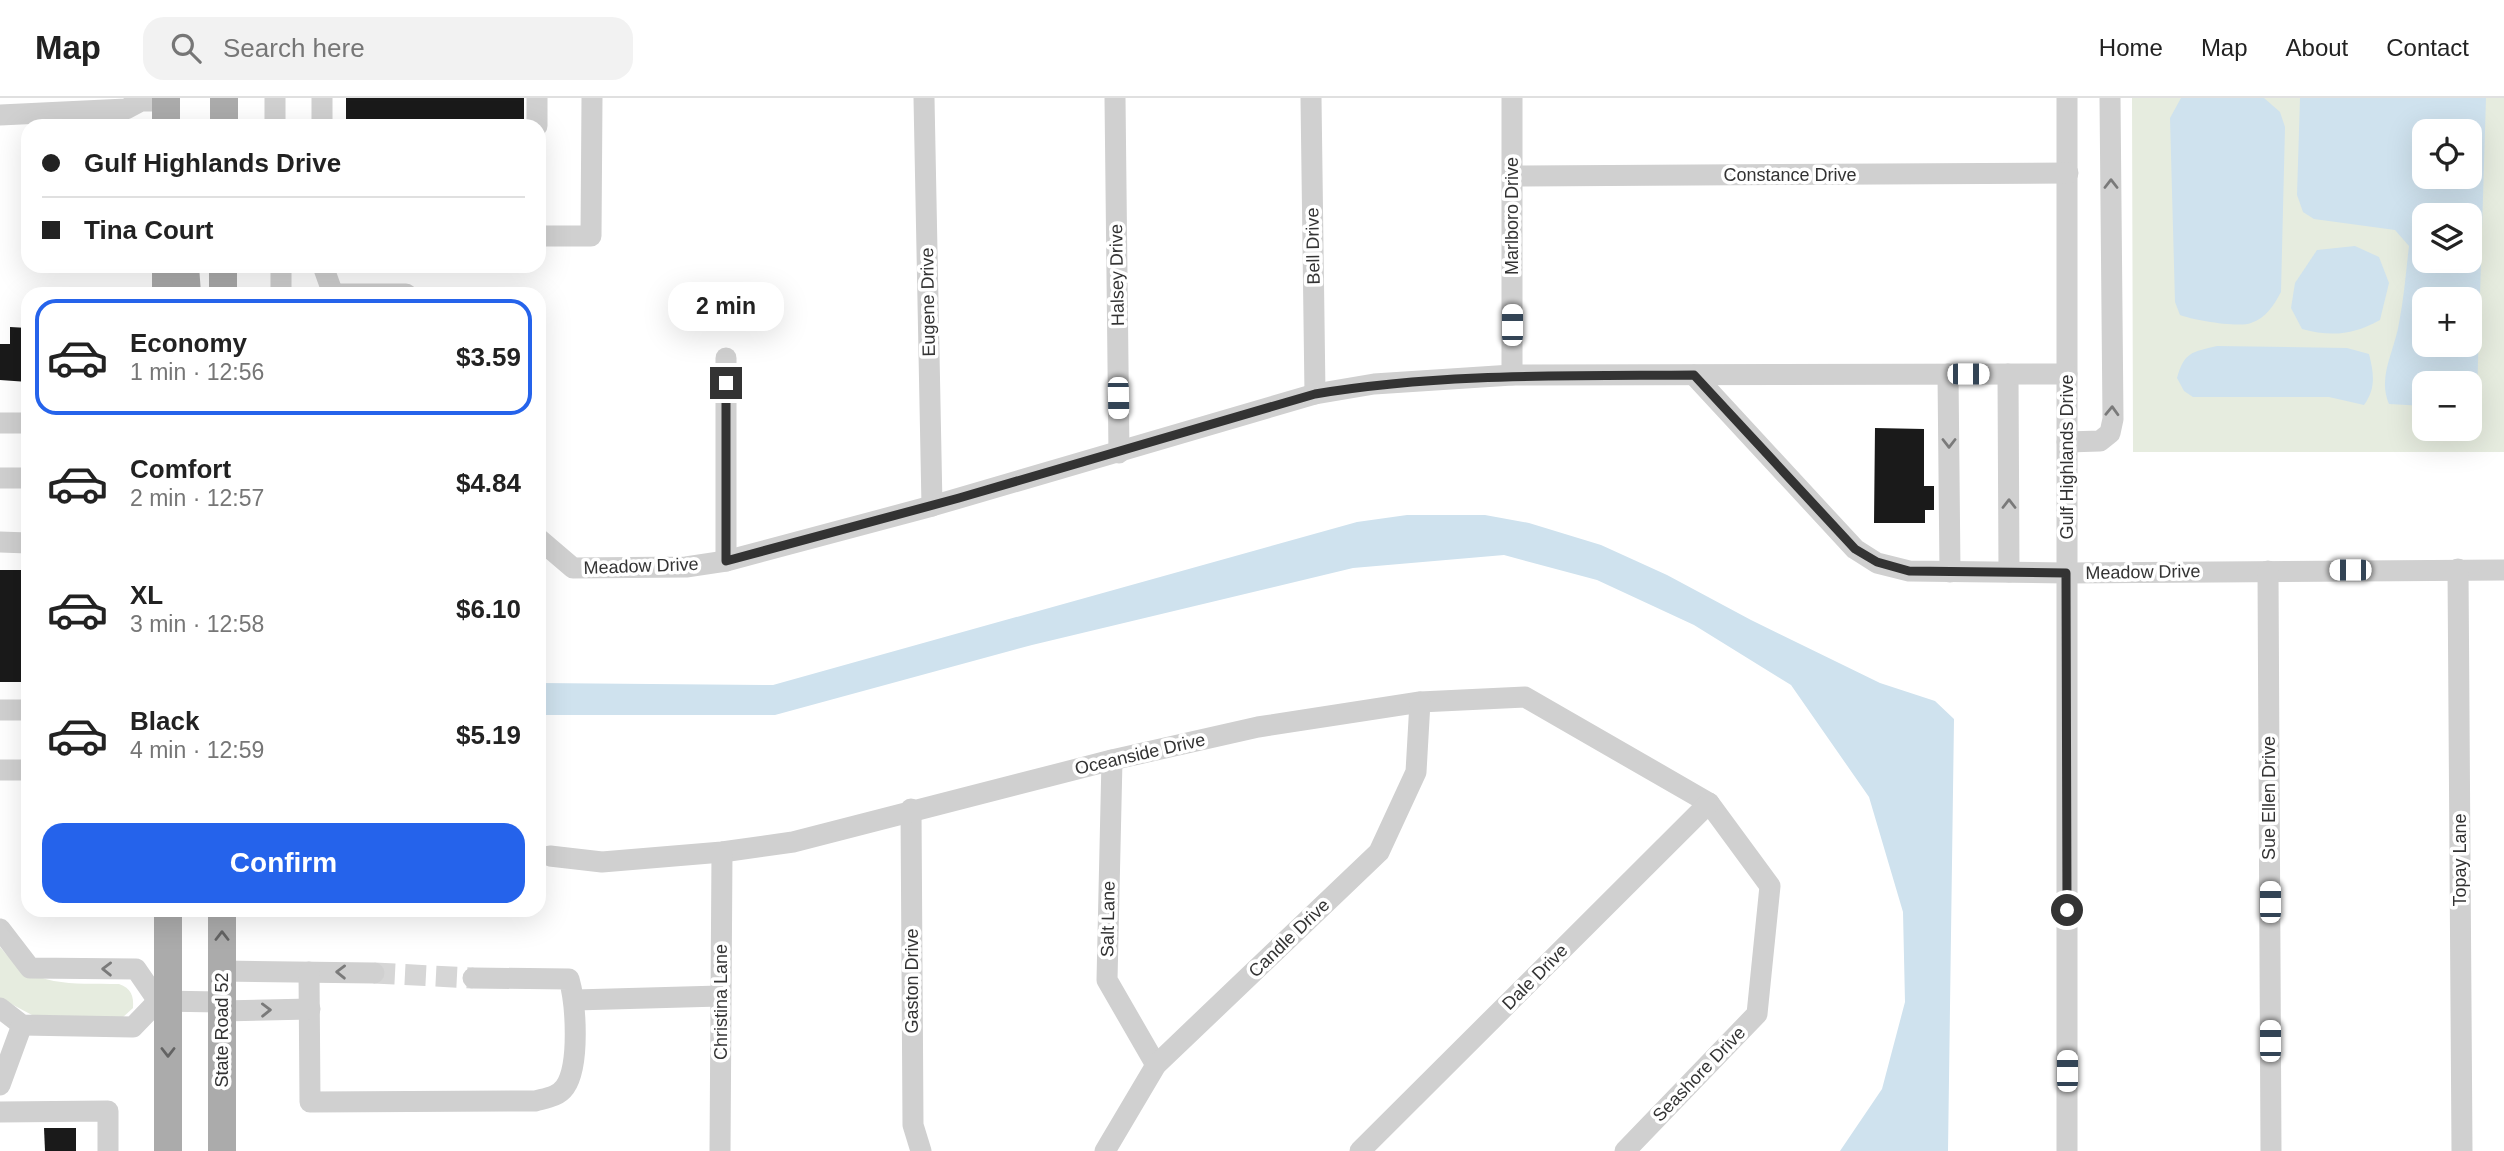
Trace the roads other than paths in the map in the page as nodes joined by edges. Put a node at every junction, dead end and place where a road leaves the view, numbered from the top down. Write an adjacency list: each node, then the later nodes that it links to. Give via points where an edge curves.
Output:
1 (224, 98): 15 (main road)
2 (275, 98): 16 (street)
3 (322, 98): 17 (street)
4 (537, 98): 18 (street)
5 (592, 98): 21 (street, via 591,236)
6 (924, 98): 35 (street, Eugene Drive)
7 (1115, 98): 32 (street, Halsey Drive)
8 (1311, 98): 28 (street, Bell Drive)
9 (1512, 98): 20 (street, Marlboro Drive)
10 (2067, 98): 19 (street, Gulf Highlands Drive)
11 (2110, 98): 31 (street, one-way to 11, via 2100,442 2110,433 2113,419)
12 (155, 105): 13 (street)
13 (85, 112): 14 (street)
14 (0, 115)
15 (224, 119)
16 (275, 119)
17 (322, 119)
18 (537, 119)
19 (2068, 173): 20 (street, Constance Drive); 25 (street, Gulf Highlands Drive)
20 (1512, 176): 26 (street, Marlboro Drive)
21 (546, 236)
22 (726, 358): 39 (street)
23 (1948, 374): 24 (street, Meadow Drive); 27 (street, Meadow Drive); 43 (street, one-way to 43)
24 (2008, 374): 25 (street, Meadow Drive); 44 (street, one-way to 24)
25 (2067, 374): 31 (street, Gulf Highlands Drive)
26 (1512, 375): 27 (street, Meadow Drive); 28 (street, Meadow Drive, via 1374,384)
27 (1694, 375): 43 (street, Meadow Drive, via 1855,549 1877,562 1909,571)
28 (1315, 394): 32 (street, Meadow Drive)
29 (0, 423): 30 (street)
30 (21, 423)
31 (2067, 442): 45 (street, Gulf Highlands Drive)
32 (1119, 453): 35 (street, Meadow Drive)
33 (0, 478): 34 (street)
34 (21, 478)
35 (932, 506): 39 (street, Meadow Drive)
36 (0, 542): 37 (street)
37 (21, 543)
38 (546, 546): 39 (street, Meadow Drive, via 573,568 686,567)
39 (726, 561)
40 (2458, 569): 41 (street, Meadow Drive); 42 (street, Meadow Drive); 84 (street, Topay Lane)
41 (2504, 570)
42 (2268, 571): 45 (street, Meadow Drive); 83 (street, Sue Ellen Drive)
43 (1950, 572): 44 (street, Meadow Drive)
44 (2009, 572): 45 (street, Meadow Drive)
45 (2066, 573): 82 (street, Gulf Highlands Drive)
46 (1420, 702): 49 (street, Oceanside Drive, via 1258,727); 52 (street, Oceanside Drive, via 1525,697); 71 (street, Candle Drive, via 1416,772 1379,852)
47 (0, 710): 48 (street)
48 (21, 710)
49 (1112, 760): 53 (street, Oceanside Drive); 71 (street, Salt Lane, via 1107,980)
50 (0, 770): 51 (street)
51 (21, 770)
52 (1709, 803): 80 (street, Dale Drive); 81 (street, Seashore Drive, via 1770,886 1757,1014)
53 (911, 809): 54 (street, Oceanside Drive, via 793,842); 78 (street, Gaston Drive, via 913,1125)
54 (722, 852): 55 (street, Oceanside Drive, via 601,862); 63 (street, Christina Lane)
55 (550, 856)
56 (168, 917): 65 (main road)
57 (222, 917): 59 (main road, State Road 52, one-way to 57)
58 (0, 929): 65 (street, one-way to 58, via 136,969 30,968)
59 (222, 971): 60 (street); 66 (main road, State Road 52)
60 (309, 972): 61 (street, one-way to 60); 68 (street)
61 (374, 973)
62 (473, 978): 64 (street, via 569,979)
63 (720, 996): 64 (street); 77 (street, Christina Lane)
64 (575, 1000): 68 (street, via 571,1074 564,1089 535,1101 310,1102)
65 (163, 1002): 66 (street); 69 (street, via 133,1027); 75 (main road, one-way to 75)
66 (221, 1007): 68 (street, one-way to 68); 76 (main road, State Road 52)
67 (0, 1008): 69 (street)
68 (310, 1009)
69 (22, 1025): 70 (street)
70 (5, 1058): 72 (street)
71 (1157, 1065): 79 (street, Candle Drive)
72 (0, 1085)
73 (0, 1112): 74 (street, via 108,1111)
74 (108, 1151)
75 (168, 1151)
76 (222, 1151)
77 (720, 1151)
78 (921, 1151)
79 (1105, 1151)
80 (1360, 1151)
81 (1625, 1151)
82 (2067, 1151)
83 (2271, 1151)
84 (2462, 1151)

